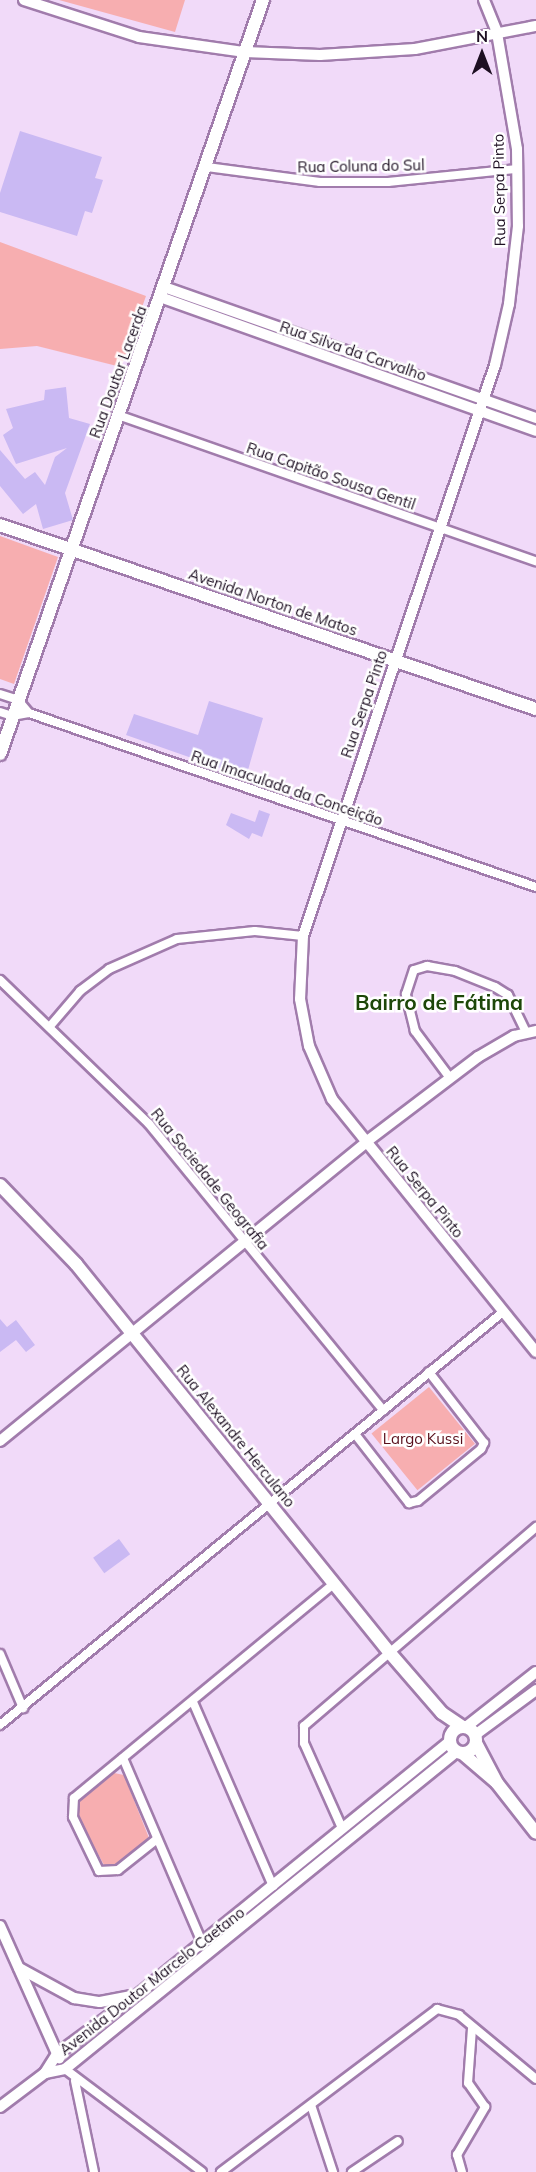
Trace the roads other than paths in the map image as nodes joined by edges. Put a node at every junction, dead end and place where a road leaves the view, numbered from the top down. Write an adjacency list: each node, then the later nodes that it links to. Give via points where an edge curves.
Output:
1 (24, 0): 6 (street, via 139,37)
2 (263, 0): 6 (main road, Rua Doutor Lacerda)
3 (484, 0): 5 (street, Rua Serpa Pinto)
4 (536, 26): 5 (street)
5 (497, 33): 6 (street, via 381,52); 8 (street, Rua Serpa Pinto)
6 (245, 52): 7 (main road, Rua Doutor Lacerda)
7 (207, 167): 8 (street, Rua Coluna do Sul, via 320,182 388,182); 9 (main road, Rua Doutor Lacerda)
8 (517, 169): 15 (street, Rua Serpa Pinto, via 518,226 509,304)
9 (162, 292): 10 (street, Rua Silva da Carvalho); 17 (main road, Rua Doutor Lacerda)
10 (244, 323): 11 (street, Rua Silva da Carvalho); 12 (street, Rua Silva da Carvalho)
11 (325, 345): 12 (street); 13 (street, Rua Silva da Carvalho)
12 (321, 356): 14 (street, Rua Silva da Carvalho)
13 (405, 373): 14 (street); 15 (street, Rua Silva da Carvalho)
14 (402, 385): 16 (street, Rua Silva da Carvalho)
15 (483, 399): 16 (street, Rua Serpa Pinto); 18 (street, Rua Silva da Carvalho)
16 (479, 411): 19 (street, Rua Silva da Carvalho); 21 (street, Rua Serpa Pinto)
17 (118, 415): 21 (street, Rua Capitão Sousa Gentil); 22 (main road, Rua Doutor Lacerda)
18 (536, 418)
19 (536, 431)
20 (0, 525): 22 (main road, Avenida Norton de Matos)
21 (440, 529): 23 (street, Rua Capitão Sousa Gentil); 24 (street, Rua Serpa Pinto)
22 (71, 549): 24 (main road, Avenida Norton de Matos); 26 (main road, Rua Doutor Lacerda)
23 (536, 561)
24 (394, 659): 27 (main road, Avenida Norton de Matos); 31 (street, Rua Serpa Pinto)
25 (0, 694): 26 (street)
26 (18, 700): 28 (street); 29 (main road, Rua Doutor Lacerda)
27 (536, 709)
28 (29, 713): 29 (street, Rua Imaculada da Conceição); 31 (street, Rua Imaculada da Conceição)
29 (6, 714): 30 (main road, Rua Doutor Lacerda)
30 (0, 754)
31 (340, 820): 32 (street, Rua Imaculada da Conceição); 33 (street, Rua Serpa Pinto)
32 (536, 887)
33 (303, 936): 35 (street, via 255,931 177,939 109,969 80,991); 38 (street, Rua Serpa Pinto, via 300,999 309,1046 332,1099)
34 (0, 980): 35 (street, Rua Sociedade Geografia)
35 (51, 1025): 40 (street, Rua Sociedade Geografia, via 149,1124)
36 (531, 1031): 37 (street, via 495,1046); 37 (street, via 508,995 495,987 455,971 427,966 414,970 406,994 415,1031)
37 (450, 1078): 38 (street)
38 (366, 1142): 40 (street); 41 (street, Rua Serpa Pinto)
39 (0, 1185): 42 (main road, Rua Alexandre Herculano)
40 (245, 1242): 42 (street); 45 (street, Rua Sociedade Geografia)
41 (503, 1312): 43 (street, Rua Serpa Pinto); 44 (street)
42 (132, 1333): 47 (street); 48 (main road, Rua Alexandre Herculano)
43 (536, 1352)
44 (429, 1372): 45 (street); 46 (street, via 482,1440 481,1449 418,1501 409,1503)
45 (383, 1410): 46 (street)
46 (355, 1434): 48 (street)
47 (0, 1441)
48 (270, 1501): 50 (main road, Rua Alexandre Herculano); 56 (street)
49 (536, 1527): 52 (street)
50 (335, 1583): 52 (main road, Rua Alexandre Herculano); 55 (street)
51 (0, 1653): 56 (street)
52 (390, 1653): 57 (main road, Rua Alexandre Herculano); 63 (street, via 304,1726 304,1743)
53 (536, 1672): 59 (street, Avenida Doutor Marcelo Caetano)
54 (536, 1690): 59 (street, Avenida Doutor Marcelo Caetano)
55 (193, 1702): 61 (street); 66 (street)
56 (23, 1708): 58 (street)
57 (442, 1713): 59 (main road, Rua Alexandre Herculano); 60 (main road, Rua Alexandre Herculano)
58 (0, 1725)
59 (470, 1733): 60 (main road, Avenida Doutor Marcelo Caetano); 60 (main road, Avenida Doutor Marcelo Caetano); 62 (main road)
60 (454, 1746): 62 (main road); 63 (street, Avenida Doutor Marcelo Caetano); 73 (street, Avenida Doutor Marcelo Caetano)
61 (123, 1758): 65 (street); 65 (street, via 74,1798 73,1817 99,1872 118,1870)
62 (497, 1783): 64 (main road)
63 (342, 1828): 66 (street, Avenida Doutor Marcelo Caetano)
64 (536, 1833)
65 (157, 1839): 68 (street)
66 (273, 1886): 68 (street, Avenida Doutor Marcelo Caetano)
67 (0, 1926): 69 (street)
68 (202, 1942): 70 (street, Avenida Doutor Marcelo Caetano)
69 (18, 1968): 70 (street, via 74,1998 114,2001); 72 (street)
70 (140, 1993): 72 (street, Avenida Doutor Marcelo Caetano)
71 (472, 2029): 75 (street, via 506,2050); 77 (street, via 459,2014 437,2009); 85 (street, via 468,2083 485,2107 457,2155)
72 (57, 2054): 73 (street); 74 (street, Avenida Doutor Marcelo Caetano)
73 (65, 2069): 74 (street, Avenida Doutor Marcelo Caetano); 76 (street)
74 (45, 2073): 78 (street)
75 (536, 2079)
76 (75, 2081): 80 (street); 81 (street)
77 (311, 2105): 82 (street); 83 (street)
78 (0, 2107)
79 (398, 2141): 84 (street)
80 (94, 2172)
81 (202, 2172)
82 (221, 2172)
83 (333, 2172)
84 (352, 2172)
85 (462, 2172)

